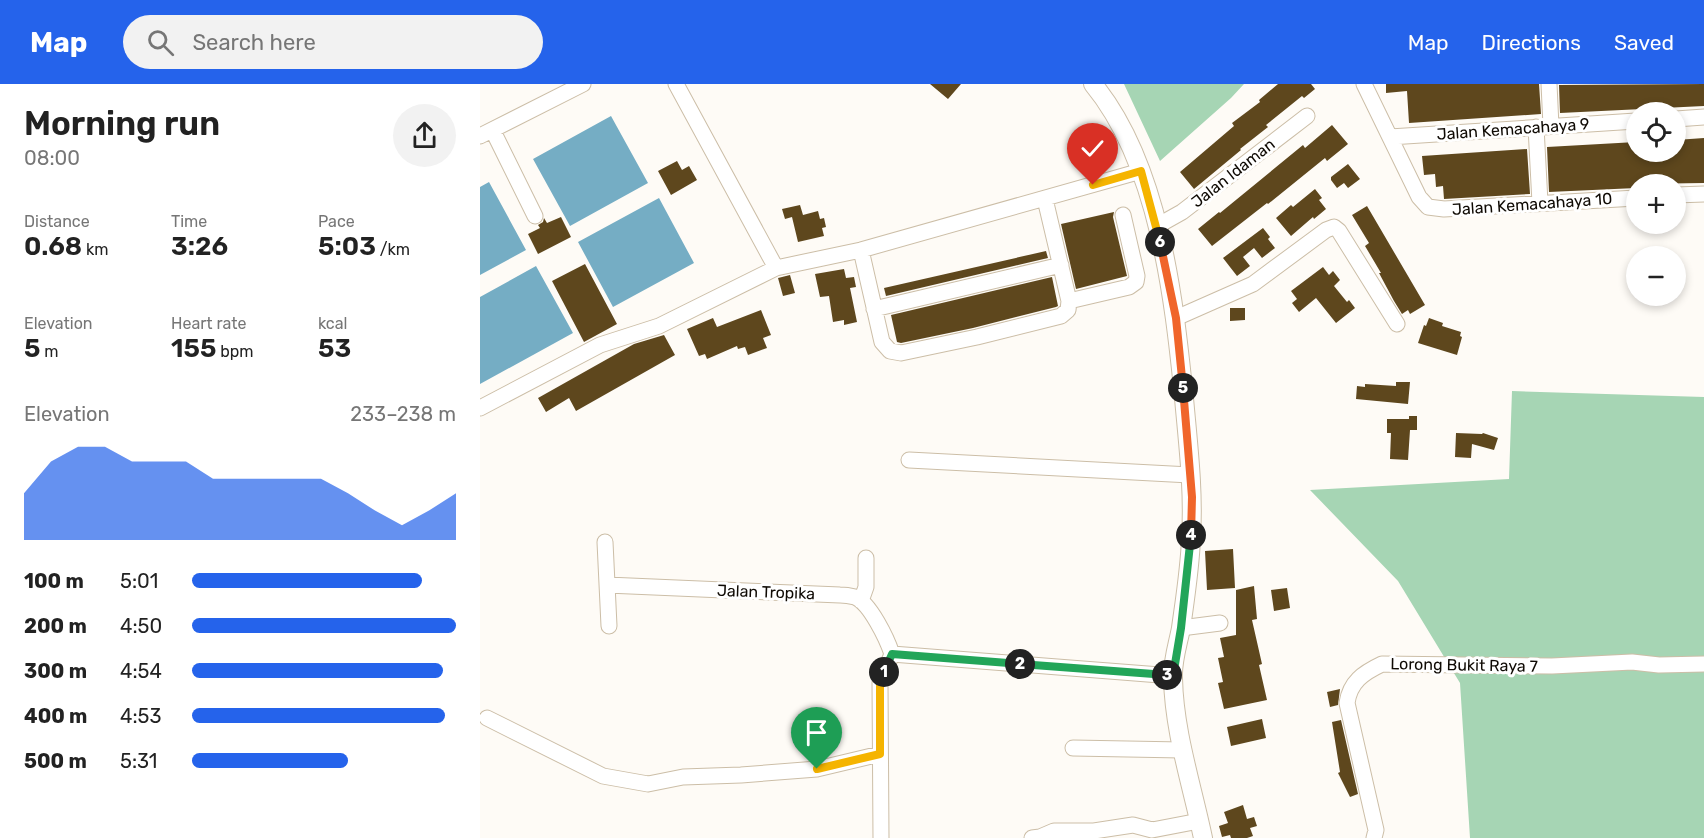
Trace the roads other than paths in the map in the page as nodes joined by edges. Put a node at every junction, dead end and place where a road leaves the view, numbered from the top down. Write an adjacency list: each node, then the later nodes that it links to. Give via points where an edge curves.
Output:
1 (583, 84): 11 (street)
2 (676, 84): 24 (street)
3 (1093, 84): 13 (main road, via 1114,114)
4 (1364, 84): 12 (street)
5 (1549, 84): 10 (street)
6 (1306, 116): 21 (street, Jalan Idaman, via 1182,212)
7 (1704, 117): 8 (street)
8 (1686, 118)
9 (1626, 122): 10 (street, Jalan Kemacahaya 9)
10 (1544, 127): 12 (street, Jalan Kemacahaya 9); 18 (street)
11 (486, 133): 20 (street)
12 (1390, 137): 18 (street, Jalan Kemacahaya 10, via 1419,197 1428,207 1444,210)
13 (1141, 171): 16 (street); 21 (main road)
14 (1704, 194): 15 (street)
15 (1686, 195)
16 (1045, 199): 22 (street); 23 (street)
17 (1626, 199): 18 (street, Jalan Kemacahaya 10)
18 (1540, 203)
19 (1123, 215): 25 (street, via 1136,282)
20 (535, 216)
21 (1157, 226): 27 (main road)
22 (861, 250): 24 (street); 26 (street)
23 (1061, 265): 25 (street); 26 (street)
24 (776, 268): 29 (street, via 659,326 600,345)
25 (1069, 301): 26 (street, via 1068,310 1061,316 901,353 890,351 882,342)
26 (874, 309)
27 (1176, 318): 28 (street, via 1253,284 1334,227); 31 (main road)
28 (1397, 324)
29 (480, 408)
30 (909, 460): 31 (street)
31 (1190, 475): 38 (main road, via 1191,539)
32 (605, 542): 34 (street)
33 (866, 558): 35 (street, via 866,587)
34 (607, 585): 35 (street, Jalan Tropika, via 840,595); 37 (street)
35 (861, 601): 39 (street)
36 (1220, 623): 38 (street)
37 (609, 626)
38 (1181, 628): 41 (main road)
39 (892, 654): 41 (street); 45 (street, via 880,683)
40 (1704, 664): 49 (street, Lorong Bukit Raya 7, via 1382,664 1367,671 1349,691 1347,703 1376,830)
41 (1173, 676): 44 (main road)
42 (487, 718): 45 (street, via 603,776 648,784 683,777 817,769)
43 (1073, 748): 44 (street)
44 (1182, 750): 46 (main road)
45 (880, 754): 47 (street)
46 (1201, 830): 48 (street, via 1152,830 1133,825 1094,831 1054,831)
47 (881, 838)
48 (1032, 838)
49 (1374, 838)

